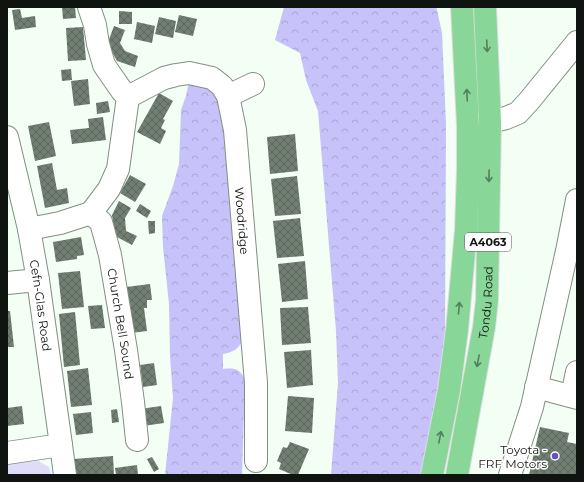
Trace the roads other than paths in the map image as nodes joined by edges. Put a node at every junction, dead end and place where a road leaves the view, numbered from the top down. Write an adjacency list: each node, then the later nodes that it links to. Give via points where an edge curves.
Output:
1 (89, 7): 7 (street, via 96,25 104,65)
2 (462, 7): 9 (main road, A4063, one-way to 2)
3 (485, 7): 8 (main road, Tondu Road / A4063, one-way to 8)
4 (577, 42): 8 (street, via 523,108 514,115)
5 (253, 84): 6 (street)
6 (228, 96): 7 (street, Woodridge, via 222,86 212,78 189,73 164,78); 22 (street, Woodridge, via 235,130 256,383)
7 (128, 97): 12 (street, via 118,169 109,189)
8 (490, 122): 9 (street); 25 (main road, Tondu Road / A4063, one-way to 25, via 487,300)
9 (468, 126): 24 (main road, A4063, one-way to 9, via 449,390 457,330 466,230)
10 (7, 137): 13 (street, Cefn-Glas Road)
11 (577, 200): 17 (street)
12 (91, 213): 13 (street, via 60,223); 19 (street, Church Bell Sound, via 101,222 110,255)
13 (28, 229): 14 (street, Cefn-Glas Road)
14 (38, 280): 15 (street); 20 (street, Cefn-Glas Road)
15 (7, 283)
16 (577, 372): 18 (street)
17 (536, 387): 18 (street); 26 (street)
18 (574, 397)
19 (137, 440)
20 (61, 445): 21 (street); 23 (street, Cefn-Glas Road)
21 (7, 453)
22 (256, 461)
23 (65, 475)
24 (432, 475)
25 (457, 475)
26 (510, 475)

